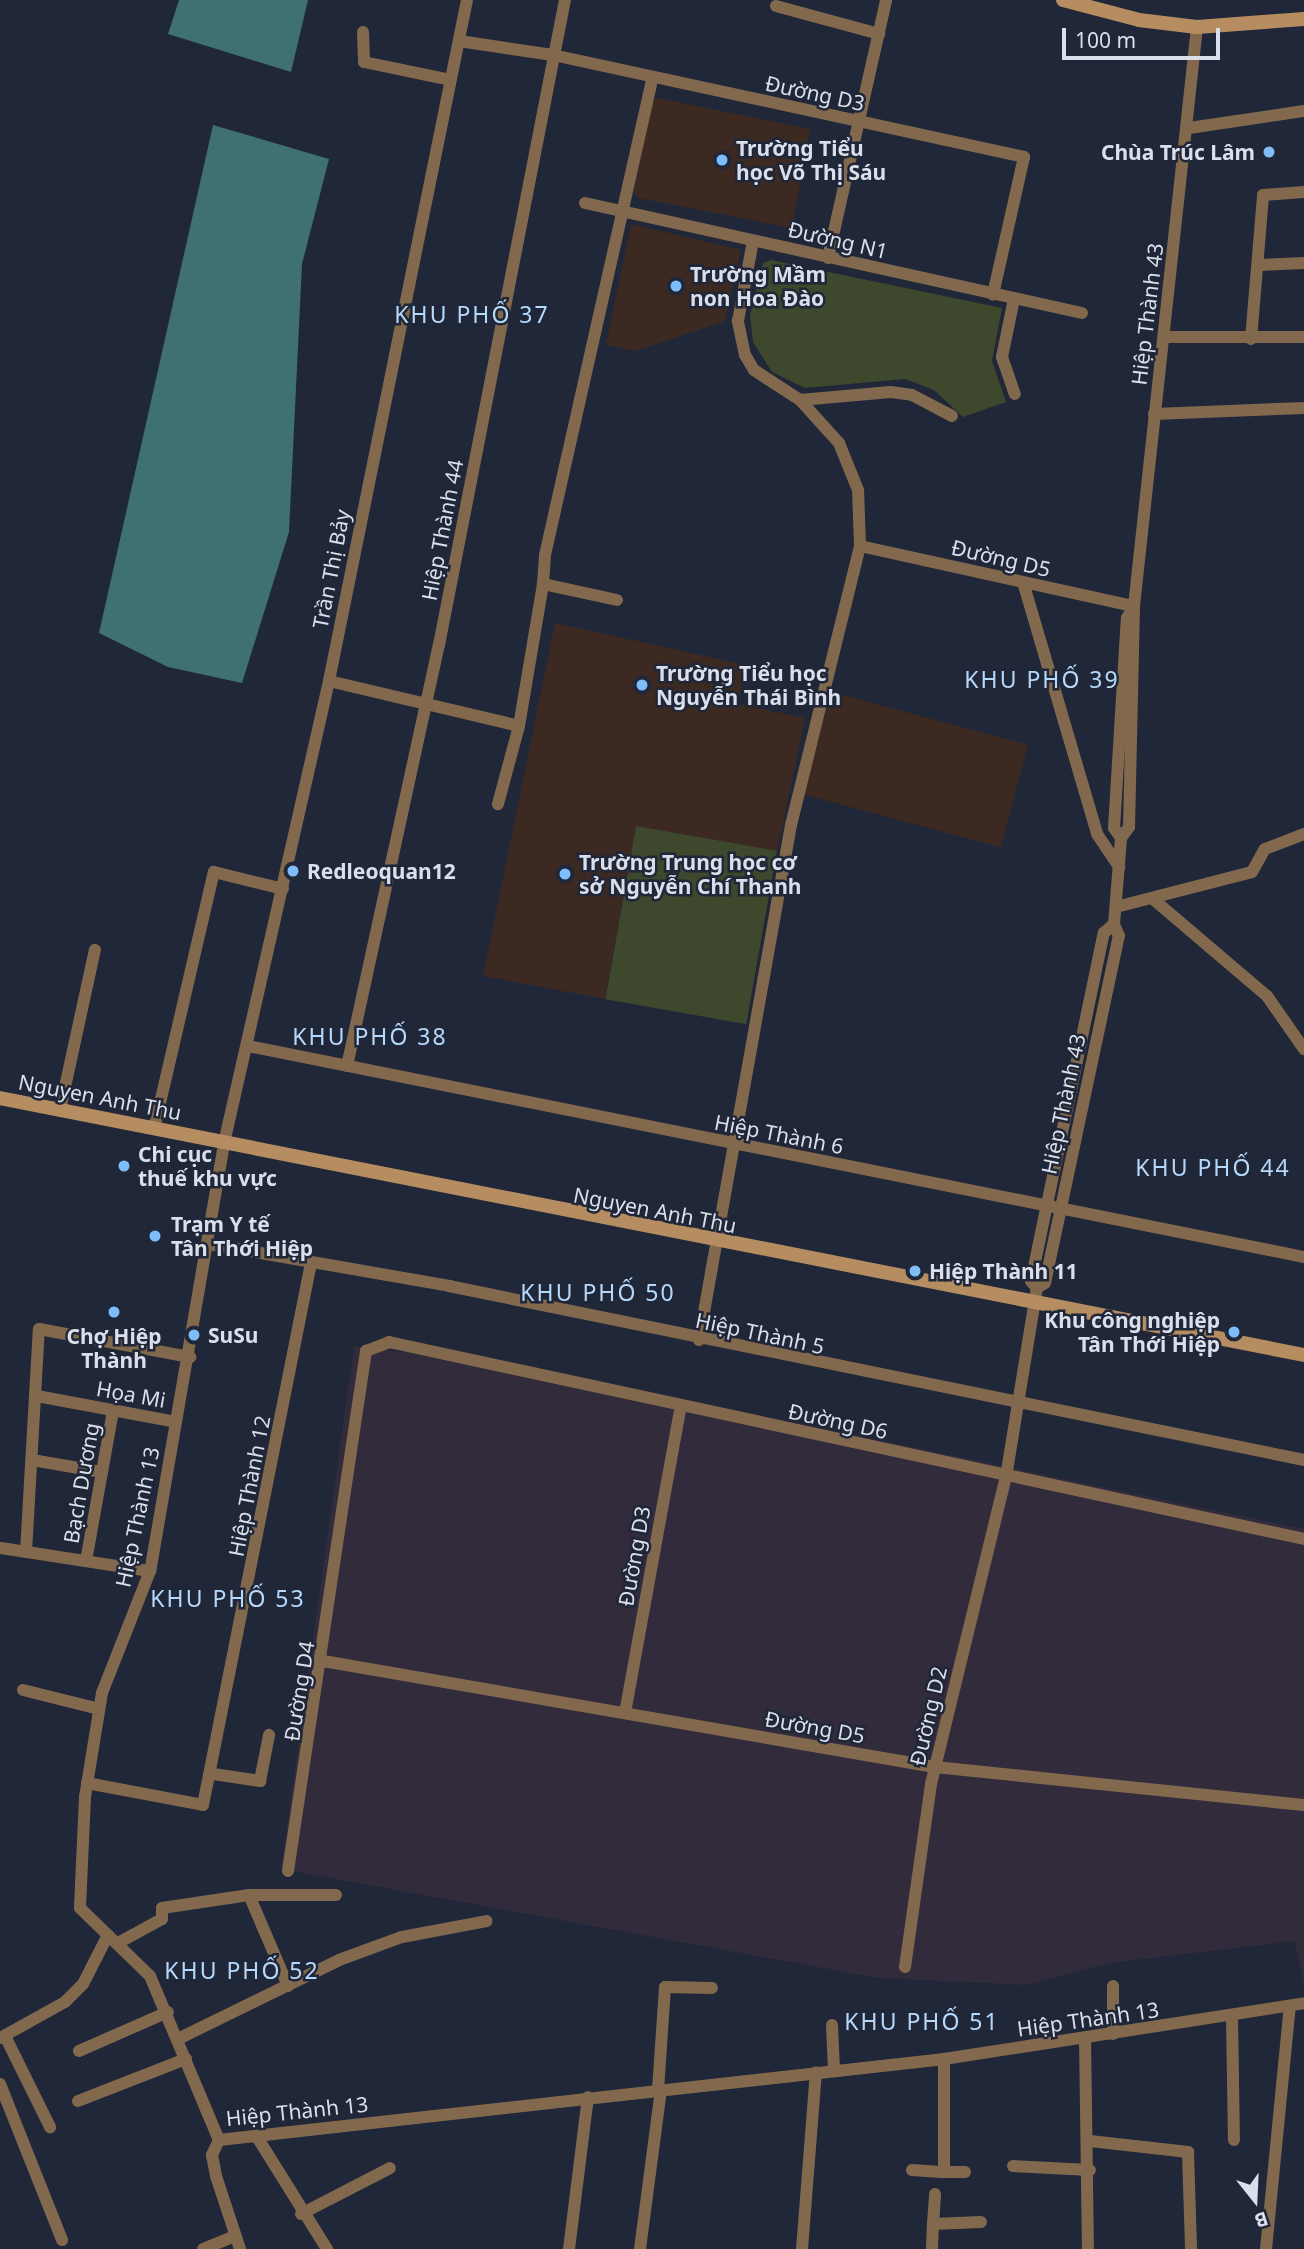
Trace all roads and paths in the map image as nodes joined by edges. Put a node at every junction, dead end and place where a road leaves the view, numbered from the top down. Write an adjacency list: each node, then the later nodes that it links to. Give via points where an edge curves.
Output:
1 (467, 0): 10 (street, Trần Thị Bảy)
2 (565, 0): 11 (street, Hiệp Thành 44)
3 (886, 0): 9 (street)
4 (1063, 0): 7 (main road, via 1139,20)
5 (776, 6): 9 (street)
6 (1304, 19): 7 (main road)
7 (1197, 27): 16 (street, Hiệp Thành 43)
8 (363, 32): 13 (street, via 364,62)
9 (879, 34): 15 (street)
10 (459, 41): 11 (street, Đường D3); 13 (street, Trần Thị Bảy)
11 (553, 55): 12 (street, Đường D3); 41 (street, Hiệp Thành 44)
12 (653, 77): 15 (street, Đường D3); 19 (street)
13 (450, 80): 40 (street, Trần Thị Bảy)
14 (1304, 111): 16 (street)
15 (859, 122): 21 (street); 24 (street, Đường D3, via 1024,157)
16 (1189, 128): 27 (street, Hiệp Thành 43)
17 (1304, 192): 23 (street, via 1263,195)
18 (585, 203): 19 (street, Đường N1)
19 (626, 212): 20 (street, Đường N1); 37 (street, via 563,461)
20 (753, 241): 21 (street, Đường N1); 31 (street, via 738,321 741,340 754,370)
21 (828, 258): 24 (street, Đường N1)
22 (1304, 263): 23 (street)
23 (1259, 265): 29 (street)
24 (993, 295): 25 (street, Đường N1)
25 (1014, 299): 26 (street, Đường N1); 30 (street, via 1002,357)
26 (1082, 313)
27 (1166, 337): 29 (street); 33 (street, Hiệp Thành 43)
28 (1304, 338): 29 (street)
29 (1251, 339)
30 (1015, 394)
31 (800, 400): 34 (street, via 891,392 912,395); 35 (street, via 822,420 850,463)
32 (1304, 408): 33 (street)
33 (1154, 414): 39 (street, Hiệp Thành 43)
34 (952, 416)
35 (860, 545): 36 (street, Đường D5); 58 (street, via 791,825)
36 (1023, 582): 39 (street, Đường D5); 45 (street, via 1097,834)
37 (543, 584): 38 (street); 42 (street)
38 (617, 600)
39 (1134, 606): 45 (street, Hiệp Thành 43, via 1129,827 1121,838)
40 (329, 681): 41 (street); 46 (street, Trần Thị Bảy)
41 (426, 704): 42 (street); 53 (street, Hiệp Thành 44)
42 (519, 726): 43 (street)
43 (498, 804)
44 (1304, 834): 47 (street, via 1265,849 1252,872)
45 (1119, 867): 48 (street, Hiệp Thành 43)
46 (283, 889): 51 (street, Trần Thị Bảy); 56 (street, via 214,872)
47 (1153, 899): 48 (street); 52 (street, via 1267,996)
48 (1116, 907): 49 (street, Hiệp Thành 43)
49 (1114, 924): 59 (street, Hiệp Thành 43, via 1104,933); 60 (street, Hiệp Thành 43, via 1119,936)
50 (95, 950): 55 (street)
51 (248, 1046): 53 (street, Hiệp Thành 6); 57 (street, Trần Thị Bảy)
52 (1304, 1049)
53 (347, 1066): 58 (street, Hiệp Thành 6)
54 (0, 1098): 55 (main road, Nguyen Anh Thu)
55 (60, 1110): 56 (main road, Nguyen Anh Thu)
56 (154, 1129): 57 (main road, Nguyen Anh Thu)
57 (224, 1144): 61 (street, Hiệp Thành 13); 62 (main road, Nguyen Anh Thu)
58 (737, 1146): 59 (street, Hiệp Thành 6); 62 (street)
59 (1047, 1204): 60 (street, Hiệp Thành 6); 65 (street, Hiệp Thành 43, via 1031,1280)
60 (1061, 1207): 63 (street, Hiệp Thành 6); 65 (street, Hiệp Thành 43, via 1045,1283)
61 (209, 1244): 64 (street, Hiệp Thành 5); 70 (street, Hiệp Thành 13)
62 (720, 1244): 66 (main road, Nguyen Anh Thu); 67 (street)
63 (1304, 1257)
64 (311, 1263): 67 (street, Hiệp Thành 5); 91 (street, Hiệp Thành 12)
65 (1037, 1287): 66 (street, Hiệp Thành 43)
66 (1034, 1303): 69 (main road, Nguyen Anh Thu); 73 (street, Hiệp Thành 43)
67 (699, 1340): 73 (street, Hiệp Thành 5)
68 (366, 1351): 72 (street, Đường D6, via 409,1344); 85 (street, Đường D4)
69 (1304, 1355)
70 (190, 1357): 71 (street, via 39,1329); 75 (street, Hiệp Thành 13)
71 (37, 1396): 74 (street, Họa Mi); 76 (street)
72 (681, 1406): 79 (street, Đường D6); 88 (street, Đường D3)
73 (1017, 1406): 77 (street, Hiệp Thành 5); 79 (street, Hiệp Thành 43)
74 (113, 1411): 75 (street, Họa Mi); 78 (street, Bạch Dương)
75 (176, 1422): 84 (street, Hiệp Thành 13)
76 (32, 1460): 78 (street); 82 (street)
77 (1304, 1460)
78 (102, 1472): 83 (street, Bạch Dương)
79 (1006, 1478): 80 (street, Đường D6); 90 (street, Đường D2)
80 (1304, 1539)
81 (1, 1548): 82 (street)
82 (26, 1552): 83 (street)
83 (86, 1561): 84 (street)
84 (150, 1572): 87 (street, Hiệp Thành 13)
85 (323, 1661): 88 (street, Đường D5); 94 (street, Đường D4)
86 (23, 1690): 87 (street)
87 (99, 1709): 92 (street, Hiệp Thành 13)
88 (625, 1713): 90 (street, Đường D5)
89 (269, 1735): 91 (street, via 259,1781)
90 (935, 1768): 93 (street, Đường D5); 99 (street, Đường D2)
91 (213, 1774): 92 (street, Hiệp Thành 12, via 203,1805)
92 (87, 1783): 98 (street, Hiệp Thành 13, via 77,1896 84,1914)
93 (1304, 1805)
94 (288, 1871)
95 (250, 1895): 96 (street); 98 (street, via 162,1909 162,1919); 100 (street)
96 (336, 1895)
97 (487, 1921): 100 (street, via 402,1937)
98 (113, 1939): 105 (street, Hiệp Thành 13, via 137,1958); 109 (street, via 65,2003)
99 (905, 1966)
100 (288, 1986): 111 (street)
101 (1113, 1986): 108 (street)
102 (712, 1988): 118 (street, via 665,1987)
103 (1304, 2003): 104 (street, Hiệp Thành 13)
104 (1290, 2006): 106 (street, Hiệp Thành 13); 146 (street)
105 (167, 2012): 111 (street, Hiệp Thành 13); 112 (street)
106 (1232, 2017): 108 (street, Hiệp Thành 13); 124 (street)
107 (832, 2025): 115 (street)
108 (1113, 2034): 110 (street, Hiệp Thành 13)
109 (2, 2037): 121 (street)
110 (1085, 2038): 114 (street, Hiệp Thành 13); 125 (street)
111 (178, 2039): 113 (street, Hiệp Thành 13)
112 (79, 2051)
113 (186, 2059): 120 (street); 123 (street, Hiệp Thành 13)
114 (944, 2059): 115 (street, Hiệp Thành 13); 130 (street)
115 (834, 2071): 116 (street, Hiệp Thành 13)
116 (816, 2073): 118 (street, Hiệp Thành 13); 142 (street)
117 (0, 2084): 136 (street)
118 (660, 2090): 119 (street, Hiệp Thành 13); 141 (street)
119 (588, 2097): 122 (street, Hiệp Thành 13); 140 (street)
120 (78, 2101)
121 (50, 2127)
122 (257, 2137): 123 (street, Hiệp Thành 13); 133 (street)
123 (219, 2140): 137 (street, via 212,2155)
124 (1234, 2140)
125 (1090, 2141): 129 (street); 145 (street, via 1188,2152)
126 (1013, 2166): 129 (street)
127 (390, 2168): 133 (street)
128 (912, 2169): 130 (street)
129 (1090, 2169): 144 (street)
130 (944, 2172): 131 (street)
131 (965, 2172)
132 (935, 2194): 135 (street)
133 (301, 2214): 139 (street)
134 (981, 2222): 135 (street)
135 (933, 2224): 143 (street)
136 (62, 2240)
137 (238, 2243): 138 (street)
138 (203, 2249)
139 (327, 2249)
140 (569, 2249)
141 (640, 2249)
142 (802, 2249)
143 (932, 2249)
144 (1087, 2249)
145 (1191, 2249)
146 (1266, 2249)

